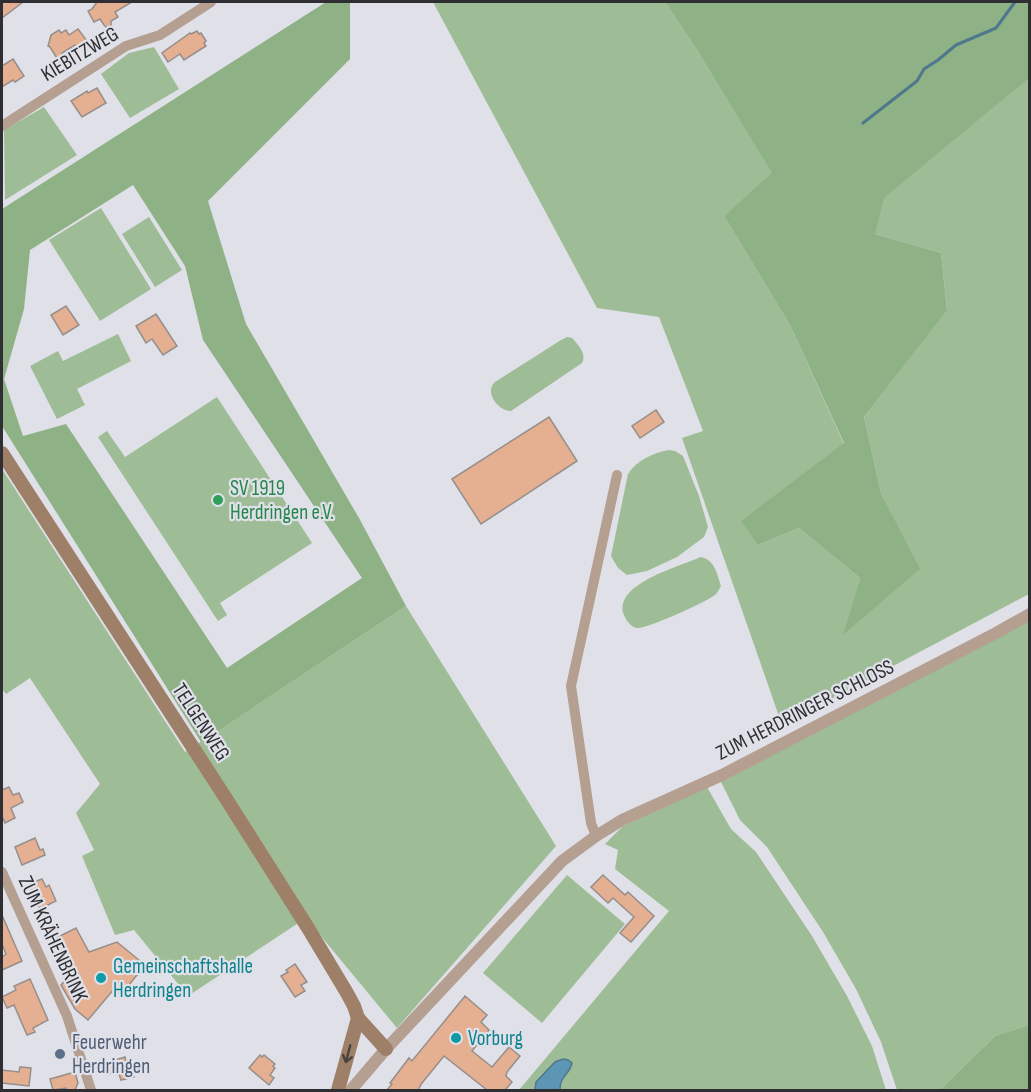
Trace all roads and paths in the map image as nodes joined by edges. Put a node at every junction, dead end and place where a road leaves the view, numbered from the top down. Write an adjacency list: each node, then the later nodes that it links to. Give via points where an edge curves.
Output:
1 (211, 2): 2 (street, KIEBITZWEG, via 160,35 126,46)
2 (2, 126)
3 (2, 453): 8 (main road, TELGENWEG, via 314,937)
4 (617, 475): 6 (street, via 571,686)
5 (1029, 614): 6 (street, ZUM HERDRINGER SCHLOSS, via 722,775 622,820)
6 (596, 836): 9 (street, ZUM HERDRINGER SCHLOSS, via 562,861)
7 (2, 872): 10 (street, ZUM KRÄHENBRINK, via 67,1016)
8 (357, 1018): 9 (main road, TELGENWEG); 11 (main road, one-way to 11)
9 (386, 1049): 12 (street, ZUM HERDRINGER SCHLOSS)
10 (92, 1090)
11 (338, 1090)
12 (351, 1090)

